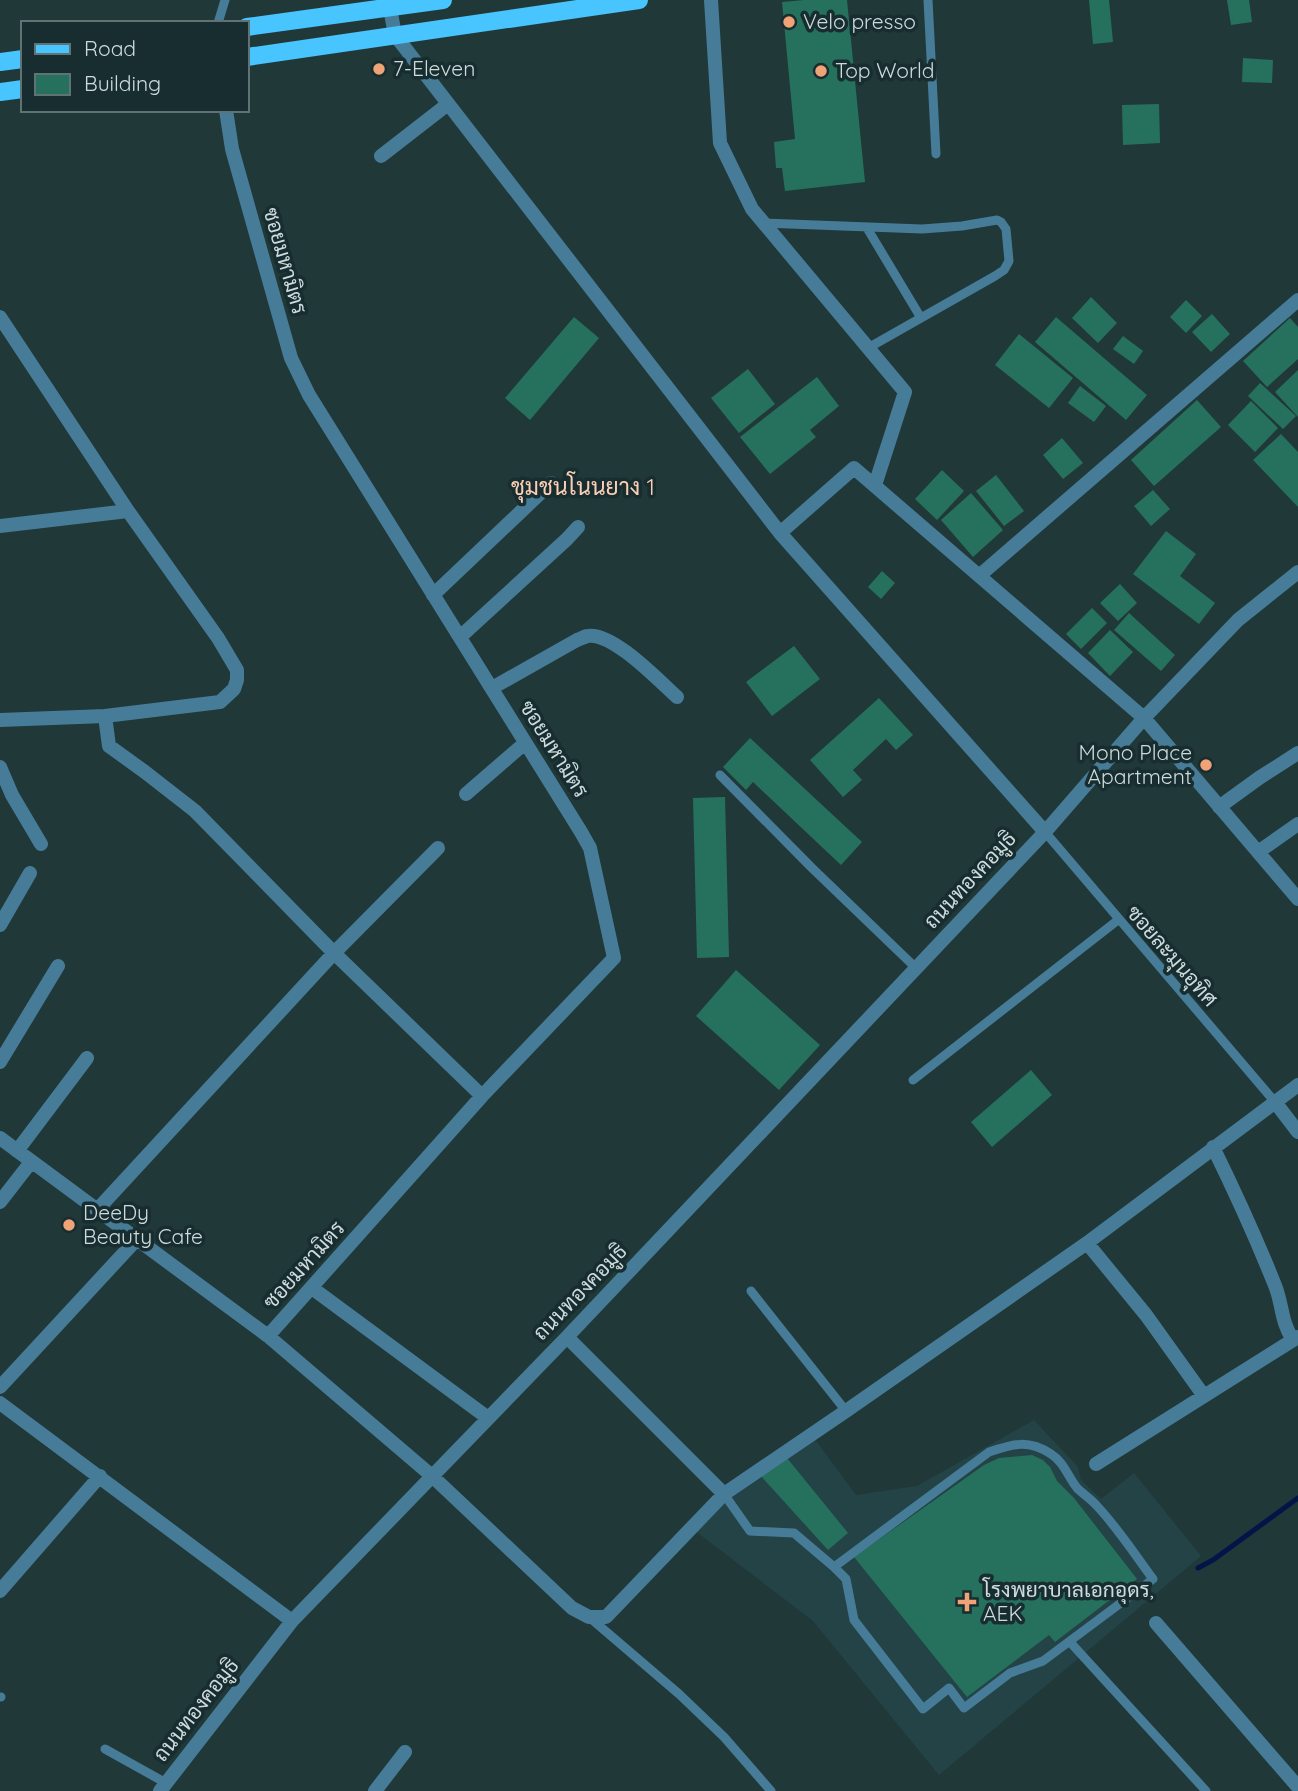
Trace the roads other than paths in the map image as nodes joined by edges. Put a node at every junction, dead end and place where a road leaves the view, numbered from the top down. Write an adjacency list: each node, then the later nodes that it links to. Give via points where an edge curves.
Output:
1 (225, 0): 7 (lane)
2 (443, 0): 6 (main road)
3 (639, 0): 9 (main road)
4 (711, 0): 19 (street, via 720,143)
5 (928, 0): 17 (lane)
6 (376, 6): 8 (main road); 9 (street)
7 (219, 21)
8 (248, 27)
9 (395, 35): 10 (main road); 15 (street)
10 (248, 57)
11 (21, 59): 12 (main road)
12 (0, 62)
13 (21, 89): 14 (main road)
14 (0, 92)
15 (448, 104): 18 (street); 30 (street)
16 (226, 112): 33 (street, ซอยมหามิตร, via 232,149 291,358 309,395)
17 (936, 154)
18 (382, 156)
19 (763, 223): 20 (lane); 24 (street)
20 (867, 228): 23 (lane); 23 (lane, via 922,229 997,220 1006,229 1009,261 1004,270)
21 (1298, 300): 32 (street)
22 (0, 317): 27 (street)
23 (921, 318): 24 (lane)
24 (868, 348): 26 (street, via 905,392)
25 (551, 483): 33 (street)
26 (875, 485): 30 (street, via 854,468); 32 (street)
27 (128, 511): 28 (street); 37 (street, via 218,638 237,670 237,680 220,702)
28 (0, 526)
29 (578, 527): 34 (street)
30 (780, 533): 47 (street)
31 (1298, 572): 38 (street, ถนนทองคอมูธิ, via 1238,620)
32 (979, 576): 38 (street)
33 (433, 595): 34 (street, ซอยมหามิตร)
34 (460, 638): 35 (street, ซอยมหามิตร)
35 (492, 688): 36 (street, via 577,640 596,636 623,649); 40 (street, ซอยมหามิตร)
36 (677, 697)
37 (105, 716): 39 (street); 55 (street, via 109,746 195,811)
38 (1144, 718): 45 (street); 47 (street, ถนนทองคอมูธิ)
39 (0, 720)
40 (526, 743): 44 (street); 62 (street, ซอยมหามิตร, via 590,848 614,958)
41 (1298, 753): 45 (street)
42 (0, 767): 48 (street)
43 (720, 775): 57 (lane)
44 (466, 794)
45 (1219, 807): 50 (street)
46 (1298, 824): 50 (street)
47 (1045, 832): 53 (lane, ซอยละมุนอุทิศ); 57 (street, ถนนทองคอมูธิ)
48 (41, 844)
49 (438, 848): 55 (street)
50 (1258, 852): 52 (street)
51 (30, 873): 54 (street)
52 (1298, 900)
53 (1118, 920): 60 (lane); 63 (lane, ซอยละมุนอุทิศ)
54 (0, 925)
55 (334, 953): 62 (street); 70 (street)
56 (58, 966): 59 (street)
57 (916, 968): 76 (street, ถนนทองคอมูธิ)
58 (87, 1058): 67 (street)
59 (0, 1062)
60 (913, 1080)
61 (1298, 1085): 63 (street)
62 (482, 1096): 73 (street, ซอยมหามิตร)
63 (1275, 1102): 64 (street); 66 (street)
64 (1298, 1132)
65 (0, 1138): 67 (street)
66 (1213, 1147): 72 (street); 77 (street, via 1258,1243 1279,1296 1283,1321)
67 (18, 1151): 68 (street)
68 (32, 1162): 69 (street); 70 (street)
69 (0, 1202)
70 (97, 1210): 71 (street)
71 (137, 1239): 75 (street); 78 (street)
72 (1087, 1243): 79 (street); 81 (street)
73 (312, 1287): 75 (street, ซอยมหามิตร); 82 (street)
74 (751, 1291): 81 (lane)
75 (268, 1336): 85 (street)
76 (567, 1337): 82 (street, ถนนทองคอมูธิ); 86 (street)
77 (1295, 1339): 79 (street)
78 (0, 1387)
79 (1204, 1396): 83 (street)
80 (0, 1403): 84 (street)
81 (846, 1411): 86 (street)
82 (488, 1418): 85 (street, ถนนทองคอมูธิ)
83 (1096, 1464)
84 (100, 1476): 88 (street); 90 (street)
85 (432, 1476): 89 (street, via 572,1608); 90 (street, ถนนทองคอมูธิ)
86 (724, 1494): 87 (lane, via 750,1531 794,1533); 89 (street, via 606,1617)
87 (834, 1567): 92 (lane, via 846,1579 854,1620 923,1709 949,1688 964,1708 1010,1673 1043,1661); 92 (lane, via 989,1452 1016,1443 1033,1446 1062,1463 1068,1477 1097,1506 1153,1579)
88 (0, 1591)
89 (589, 1617): 98 (lane, via 724,1737)
90 (292, 1621): 95 (street, ถนนทองคอมูธิ)
91 (1156, 1623): 96 (street)
92 (1070, 1642): 99 (lane)
93 (105, 1749): 95 (lane)
94 (405, 1752): 97 (street)
95 (163, 1787)
96 (1298, 1787)
97 (376, 1791)
98 (771, 1791)
99 (1206, 1791)

